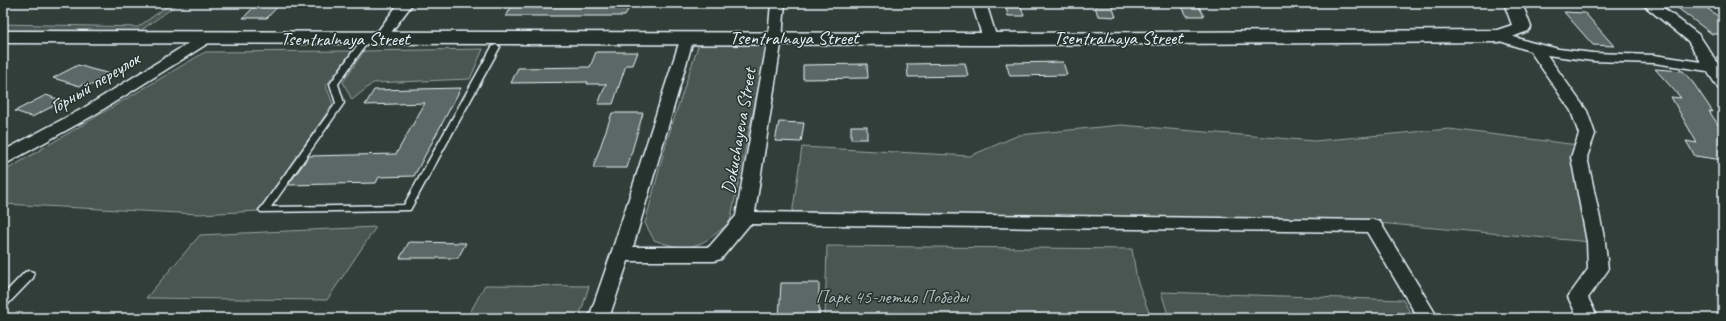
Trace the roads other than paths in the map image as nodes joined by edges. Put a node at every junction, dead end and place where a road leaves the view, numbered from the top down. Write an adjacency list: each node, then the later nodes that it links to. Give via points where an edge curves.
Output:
1 (406, 3): 11 (street)
2 (778, 3): 9 (street, Dokuchayeva Street)
3 (979, 3): 12 (street)
4 (1513, 3): 6 (street, Tsentralnaya Street, via 1522,27)
5 (1648, 3): 15 (street, via 1694,38)
6 (1499, 36): 12 (street, Tsentralnaya Street); 14 (street)
7 (3, 37): 10 (street, Tsentralnaya Street)
8 (687, 37): 9 (street, Tsentralnaya Street); 11 (street, Tsentralnaya Street); 19 (street)
9 (776, 38): 12 (street, Tsentralnaya Street); 18 (street, Dokuchayeva Street)
10 (205, 39): 11 (street, Tsentralnaya Street); 17 (street, Горный переулок, via 88,112)
11 (372, 39): 13 (lane, via 334,84 340,103 264,210 407,208)
12 (990, 39)
13 (496, 47)
14 (1535, 48): 15 (street, via 1593,57 1654,59); 24 (street, via 1579,111 1587,134 1580,157 1596,242 1598,270 1578,297)
15 (1714, 68): 16 (street)
16 (1723, 85)
17 (3, 158)
18 (745, 218): 19 (street, via 714,254); 23 (street, via 1373,226)
19 (621, 254): 22 (street)
20 (29, 274): 21 (lane)
21 (3, 302)
22 (599, 318)
23 (1428, 318)
24 (1588, 318)

